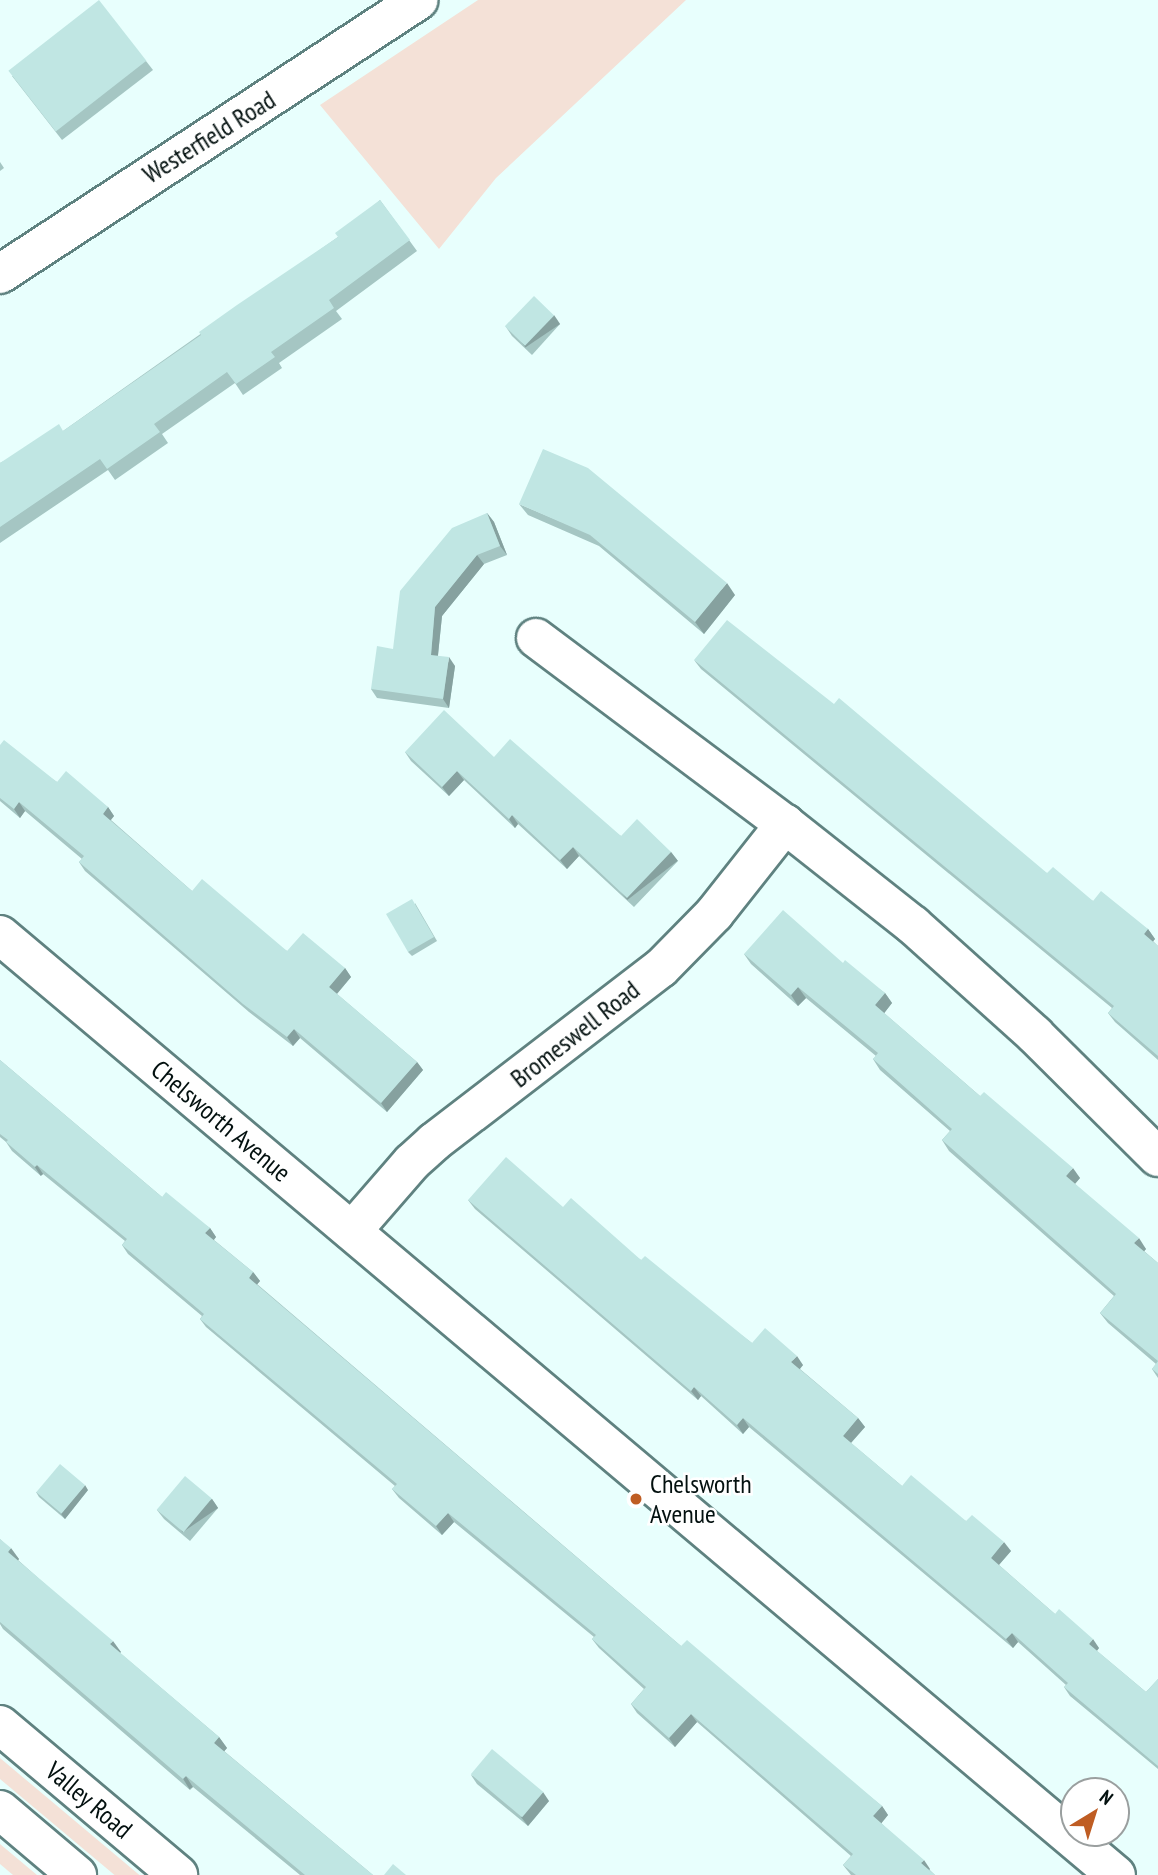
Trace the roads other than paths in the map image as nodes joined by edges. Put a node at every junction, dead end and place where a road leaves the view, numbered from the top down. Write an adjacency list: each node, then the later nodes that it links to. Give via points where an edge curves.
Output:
1 (418, 0): 2 (street, Westerfield Road)
2 (0, 274)
3 (536, 638): 4 (street)
4 (785, 824): 6 (street, via 978,983); 7 (street, Bromeswell Road, via 714,914 669,961 434,1142)
5 (0, 935): 7 (street, Chelsworth Avenue)
6 (1158, 1157)
7 (352, 1231): 12 (street, Chelsworth Avenue)
8 (0, 1725): 11 (street, Valley Road)
9 (0, 1810): 10 (street)
10 (77, 1875)
11 (178, 1875)
12 (1116, 1875)

